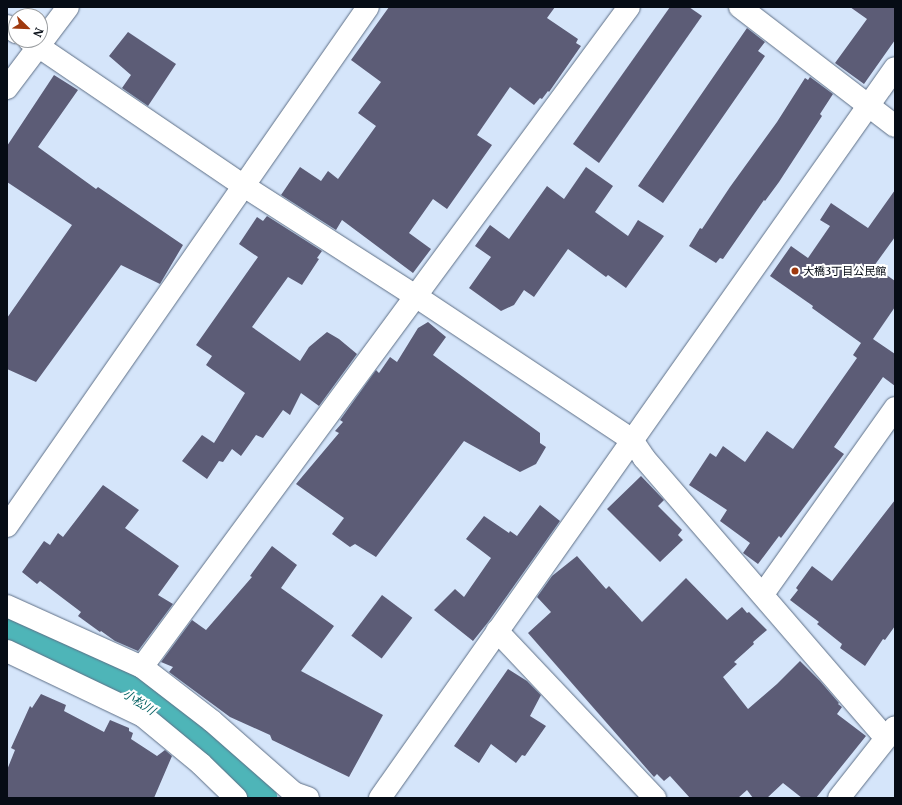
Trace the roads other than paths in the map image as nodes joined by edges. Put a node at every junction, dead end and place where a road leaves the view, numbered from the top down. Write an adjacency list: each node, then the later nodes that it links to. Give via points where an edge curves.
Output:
1 (68, 7): 5 (street)
2 (368, 7): 12 (street)
3 (629, 7): 13 (street)
4 (740, 7): 10 (street)
5 (48, 28)
6 (30, 48): 9 (street)
7 (40, 48): 12 (street)
8 (895, 68): 10 (street)
9 (7, 88)
10 (868, 106): 11 (street); 15 (street)
11 (895, 126)
12 (244, 186): 13 (street); 16 (street)
13 (414, 295): 15 (street); 21 (street)
14 (895, 408): 17 (street)
15 (632, 440): 17 (street, via 644,458); 19 (street)
16 (7, 526)
17 (763, 594): 22 (street)
18 (7, 606): 21 (street)
19 (498, 631): 25 (street); 26 (street)
20 (7, 651): 23 (street, via 143,716 201,764)
21 (142, 667): 24 (street, via 212,721 294,793)
22 (891, 732): 27 (street)
23 (236, 798)
24 (308, 798)
25 (380, 798)
26 (655, 798)
27 (839, 798)

